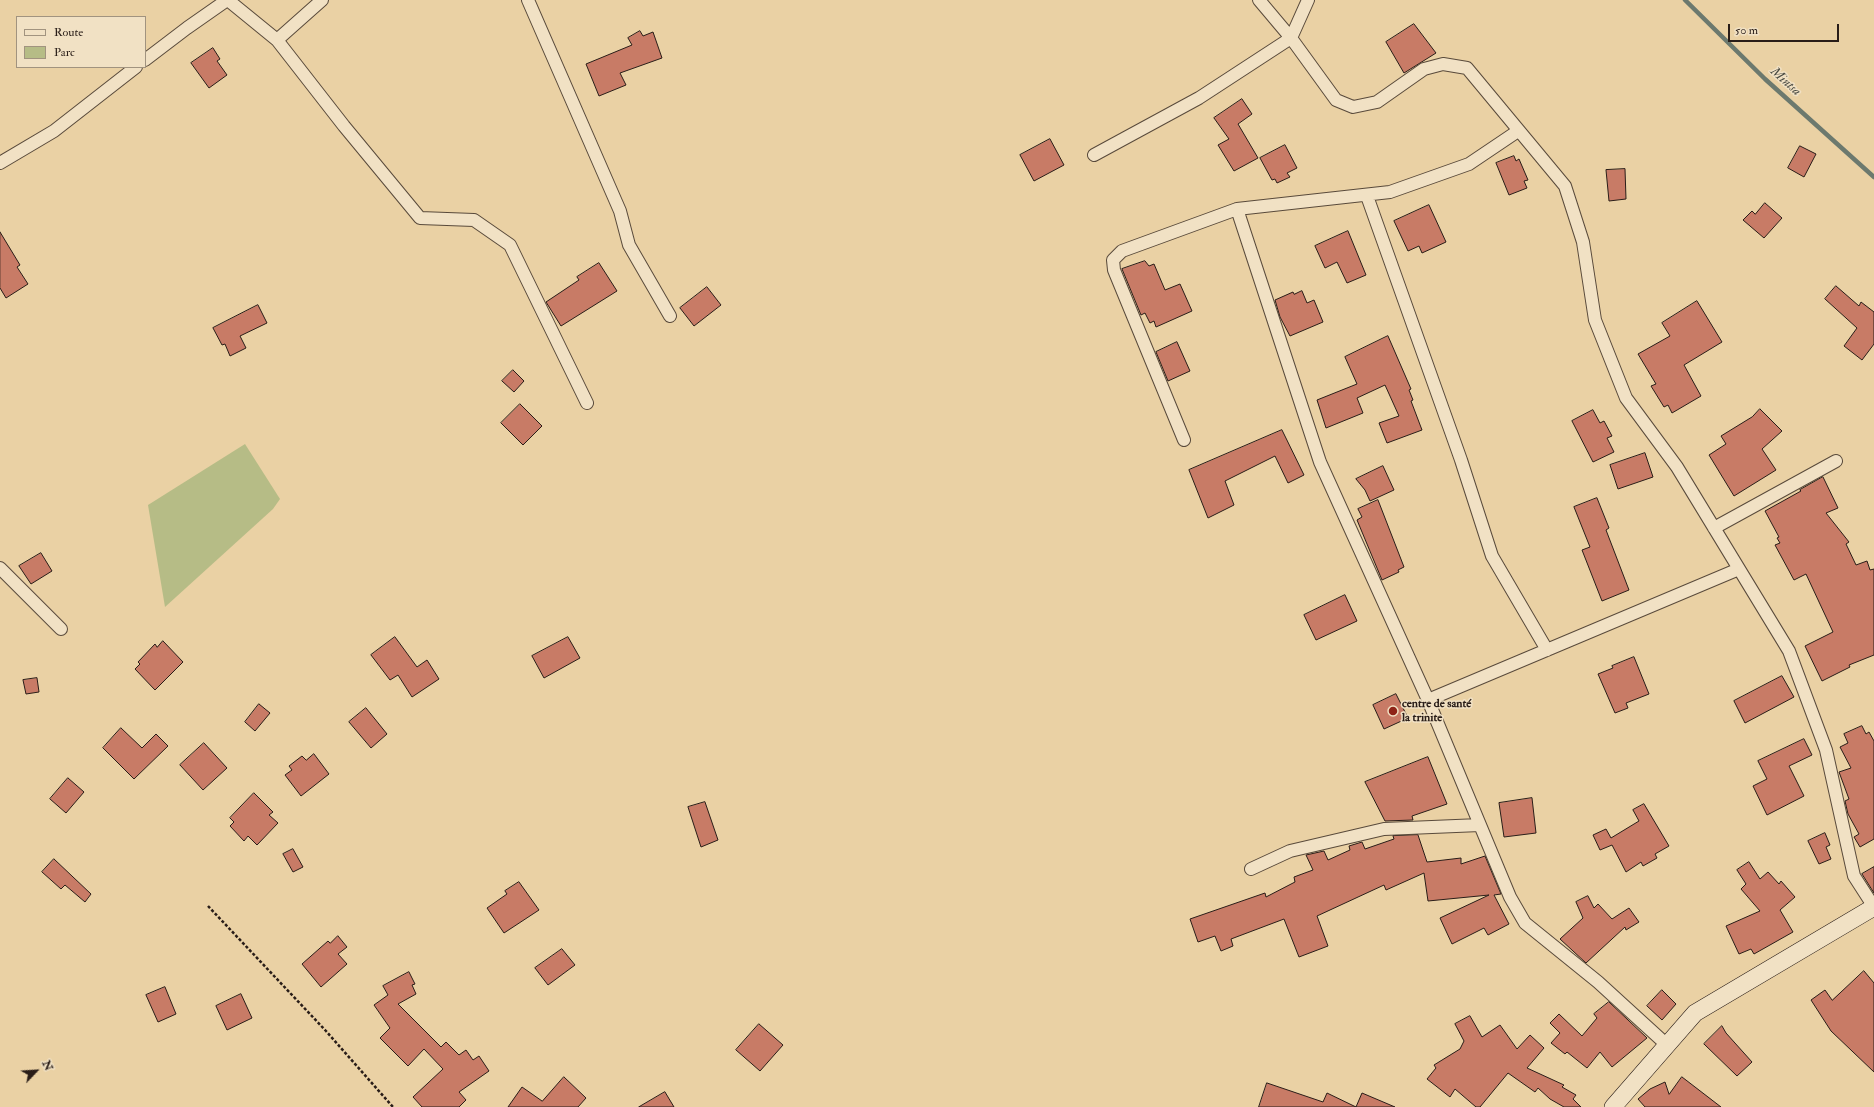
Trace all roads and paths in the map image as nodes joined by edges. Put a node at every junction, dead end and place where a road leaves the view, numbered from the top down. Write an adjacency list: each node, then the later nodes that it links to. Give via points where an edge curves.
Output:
1 (227, 0): 7 (street); 8 (street)
2 (322, 0): 7 (street)
3 (528, 0): 15 (street, via 620,211 629,245)
4 (1259, 0): 6 (street)
5 (1308, 0): 6 (street)
6 (1291, 38): 10 (street, via 1336,100 1353,107 1377,102 1424,69 1443,64 1467,68); 11 (street, via 1199,98)
7 (276, 40): 16 (street, via 420,218 474,220 510,244)
8 (146, 59)
9 (135, 68): 12 (street, via 54,130)
10 (1518, 131): 13 (street, via 1469,164 1390,192); 19 (street, via 1565,186 1583,242 1595,320 1626,398 1677,467)
11 (1094, 155)
12 (0, 163)
13 (1366, 196): 14 (street); 23 (street, via 1461,460 1492,556)
14 (1236, 209): 17 (street, via 1122,251 1113,260 1114,270); 24 (street, via 1320,462)
15 (670, 316)
16 (587, 403)
17 (1184, 440)
18 (1836, 461): 19 (street)
19 (1714, 528): 21 (street)
20 (0, 568): 22 (street)
21 (1739, 569): 23 (street); 28 (street, via 1789,651 1826,750 1854,876)
22 (61, 629)
23 (1547, 650): 24 (street)
24 (1428, 700): 25 (street)
25 (1480, 825): 26 (street, via 1384,829 1290,851); 29 (street, via 1510,897 1525,923 1598,982)
26 (1250, 869)
27 (208, 906): 30 (path, via 326,1031)
28 (1874, 907): 29 (main road, via 1695,1013)
29 (1667, 1045): 31 (main road)
30 (393, 1107)
31 (1613, 1107)

